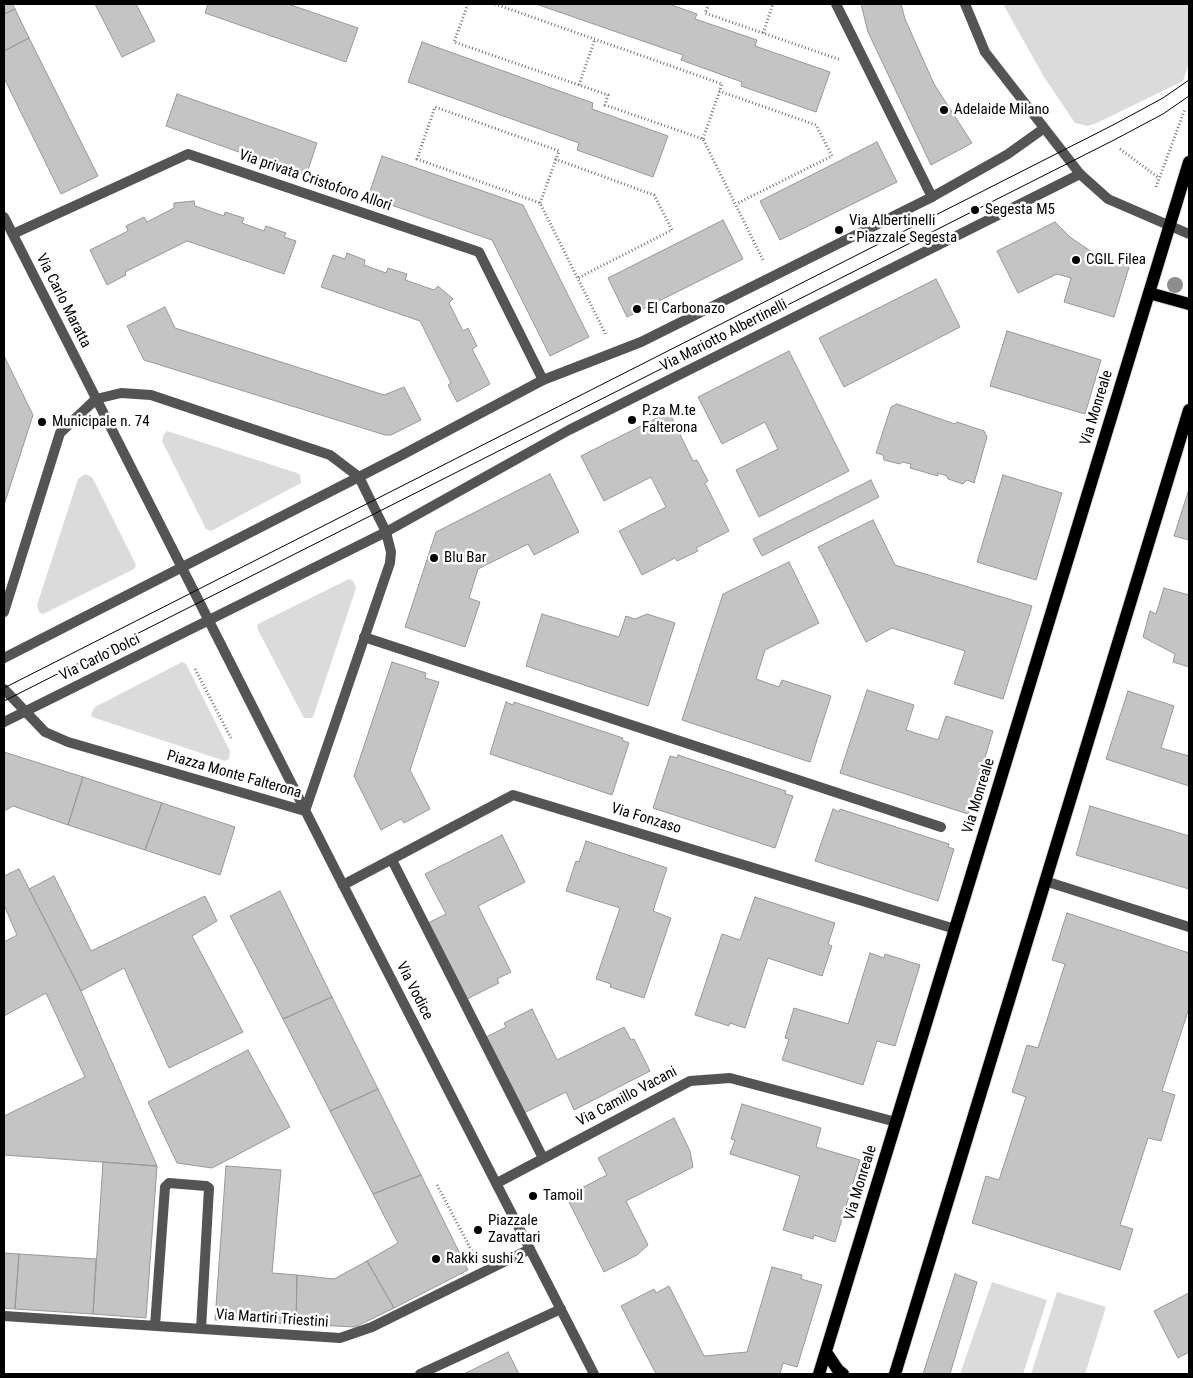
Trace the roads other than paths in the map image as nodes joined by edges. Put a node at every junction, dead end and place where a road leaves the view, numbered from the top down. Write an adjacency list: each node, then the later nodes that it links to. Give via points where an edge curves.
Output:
1 (836, 4): 6 (street)
2 (966, 4): 3 (street, via 985,52)
3 (1043, 129): 5 (street); 6 (street, via 1008,154)
4 (1189, 162): 8 (main road, Via Monreale)
5 (1080, 174): 8 (street, via 1108,199); 17 (street, Via Mariotto Albertinelli, via 570,430)
6 (932, 197): 13 (street, via 641,342)
7 (4, 217): 9 (street, Via Carlo Maratta)
8 (1169, 227): 10 (street); 11 (main road, Via Monreale)
9 (13, 234): 13 (street, Via privata Cristoforo Allori, via 188,154 479,252); 14 (street, Via Carlo Maratta)
10 (1189, 234)
11 (1149, 293): 12 (main road); 32 (main road, Via Monreale)
12 (1189, 304)
13 (543, 380): 16 (street)
14 (96, 399): 16 (street, Piazza Monte Falterona, via 121,393 151,395 330,454); 18 (street); 19 (street, Piazza Monte Falterona, via 60,433)
15 (1189, 410): 29 (main road)
16 (359, 476): 17 (street, Piazza Monte Falterona); 18 (street)
17 (386, 532): 20 (street); 21 (street, Piazza Monte Falterona, via 390,563)
18 (181, 566): 20 (street); 22 (street)
19 (4, 612)
20 (208, 621): 24 (street, Via Carlo Dolci); 26 (street, Via Vodice)
21 (364, 637): 26 (street, Piazza Monte Falterona); 27 (street)
22 (4, 658)
23 (4, 689): 24 (street, Piazza Monte Falterona)
24 (24, 712): 25 (street, Via Carlo Dolci); 26 (street, Piazza Monte Falterona, via 45,732 68,742)
25 (4, 722)
26 (305, 812): 30 (street, Via Vodice)
27 (941, 827)
28 (392, 860): 30 (street, Via Fonzaso); 32 (street, Via Fonzaso, via 513,794); 34 (street)
29 (1045, 881): 31 (street); 46 (main road)
30 (343, 886): 35 (street, Via Vodice)
31 (1189, 927)
32 (955, 929): 33 (main road, Via Monreale)
33 (896, 1122): 34 (street, Via Camillo Vacani, via 730,1078 690,1081); 41 (main road, Via Monreale)
34 (543, 1158): 35 (street, Via Camillo Vacani)
35 (496, 1183): 36 (street, Via Vodice)
36 (530, 1249): 37 (street, Via Vodice); 40 (street, Via Martiri Triestini, via 372,1327 340,1338)
37 (561, 1308): 42 (street); 43 (street, Via Vodice)
38 (4, 1316): 39 (street, Via Martiri Triestini)
39 (155, 1326): 40 (street, Via Martiri Triestini); 40 (street, Via Martiri Triestini, via 166,1187 169,1183 209,1188)
40 (201, 1329)
41 (826, 1352): 44 (main road, Via Monreale); 45 (main road)
42 (420, 1374)
43 (594, 1374)
44 (819, 1374)
45 (843, 1374)
46 (895, 1374)

